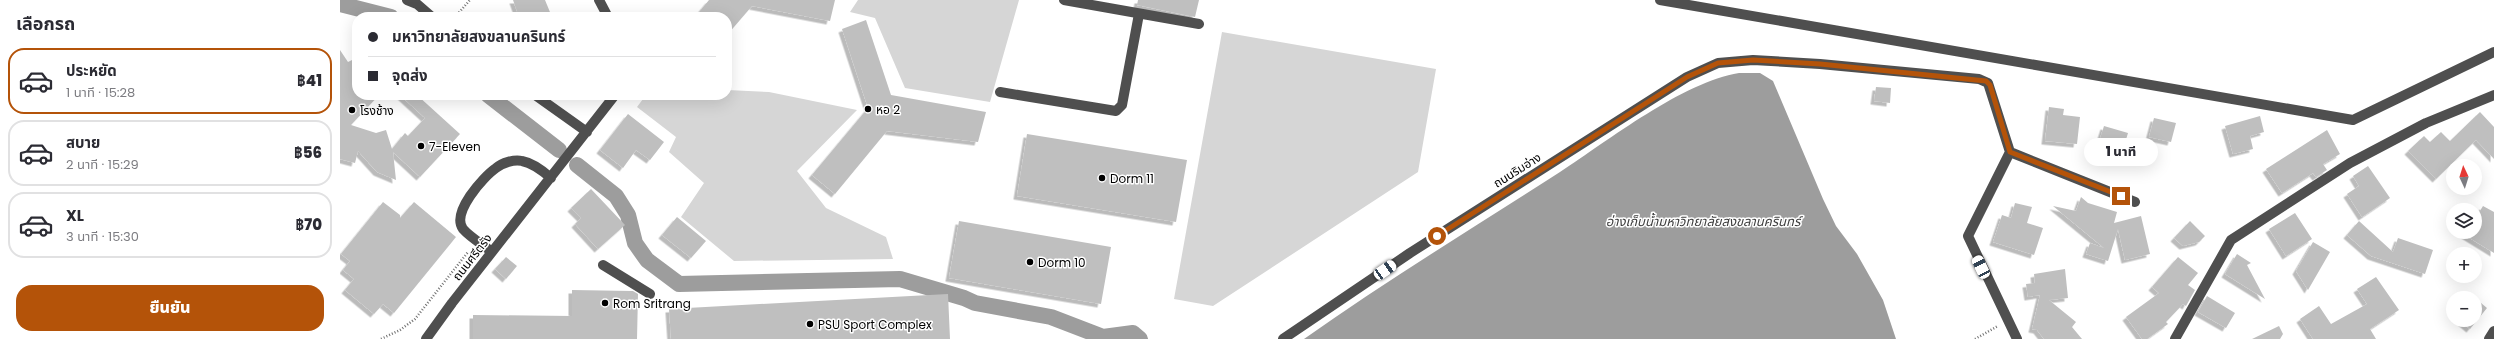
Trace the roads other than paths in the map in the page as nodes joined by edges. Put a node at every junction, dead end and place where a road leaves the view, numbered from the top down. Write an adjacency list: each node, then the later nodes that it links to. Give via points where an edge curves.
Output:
1 (407, 0): 5 (street)
2 (599, 0): 6 (street)
3 (1064, 0): 7 (street)
4 (1660, 0): 9 (street, via 2353,120)
5 (426, 12)
6 (605, 12)
7 (1139, 14): 8 (street); 10 (street, via 1122,105 1116,110)
8 (1199, 24)
9 (2494, 52)
10 (1000, 92)
11 (2494, 94): 25 (street, via 2426,123 2350,163 2232,240)
12 (542, 100): 14 (street)
13 (611, 100): 14 (street, ถนนศรีตรัง)
14 (587, 132): 16 (street, ถนนศรีตรัง)
15 (2010, 152): 17 (street); 23 (street, ถนนริมอ่าง, via 1990,85 1986,81 1780,61 1739,60 1718,63 1687,77 1404,257); 24 (street, via 1968,236)
16 (551, 178): 18 (street, ถนนศรีตรัง); 18 (street, via 539,168 521,161 505,163 495,168 465,203 460,218 463,228)
17 (2135, 202)
18 (492, 252): 22 (street, ถนนศรีตรัง)
19 (602, 265): 20 (street)
20 (650, 294)
21 (2494, 332): 26 (street)
22 (426, 339)
23 (1283, 339)
24 (2017, 339)
25 (2175, 339)
26 (2489, 339)

